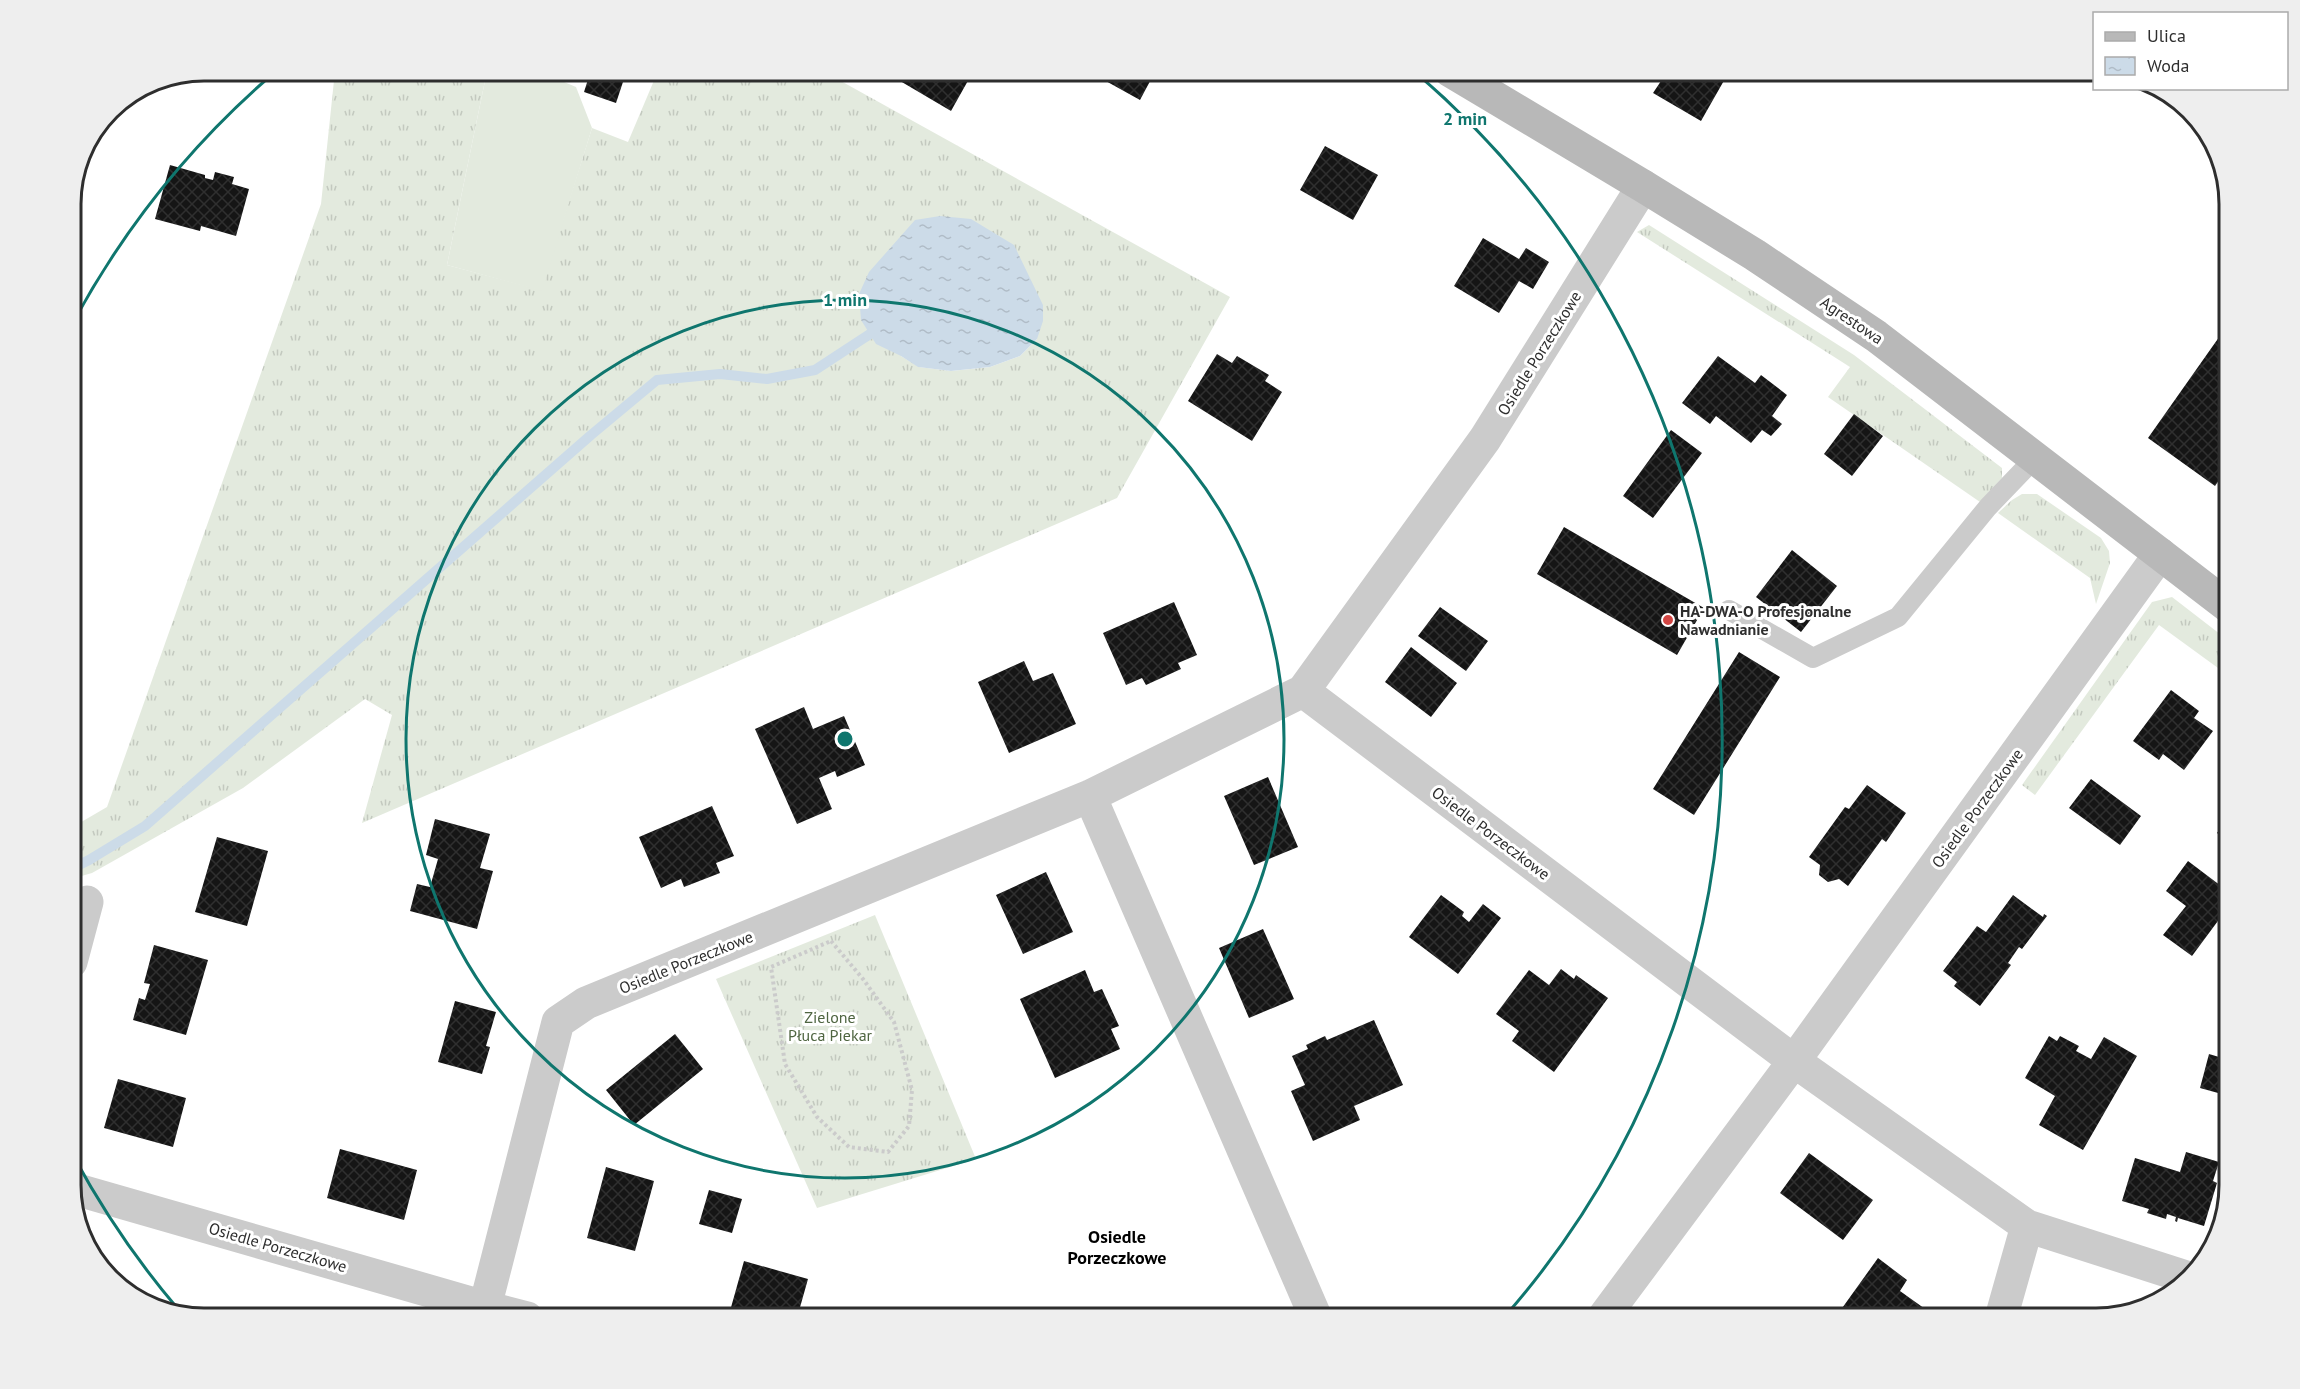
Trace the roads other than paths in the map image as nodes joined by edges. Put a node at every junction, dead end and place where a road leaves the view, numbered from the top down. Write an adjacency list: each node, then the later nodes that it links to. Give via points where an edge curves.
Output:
1 (1467, 81): 2 (main road, Agrestowa)
2 (1643, 186): 3 (main road, Agrestowa, via 1876,336); 7 (street, Osiedle Porzeczkowe, via 1485,439)
3 (2035, 458): 4 (main road, Agrestowa); 6 (lane, via 1988,507 1898,617 1813,658)
4 (2160, 554): 5 (main road, Agrestowa); 11 (street, Osiedle Porzeczkowe)
5 (2219, 599)
6 (1729, 610)
7 (1303, 691): 8 (street, Osiedle Porzeczkowe); 11 (street, Osiedle Porzeczkowe)
8 (1090, 796): 16 (street, Osiedle Porzeczkowe, via 586,1003 558,1022); 17 (street)
9 (87, 902): 10 (street)
10 (81, 924)
11 (1794, 1061): 13 (street, Osiedle Porzeczkowe); 18 (street, Osiedle Porzeczkowe)
12 (81, 1191): 15 (street, Osiedle Porzeczkowe)
13 (2026, 1226): 14 (street, Osiedle Porzeczkowe); 19 (street)
14 (2180, 1275)
15 (467, 1308)
16 (484, 1308)
17 (1312, 1308)
18 (1610, 1308)
19 (2004, 1308)

